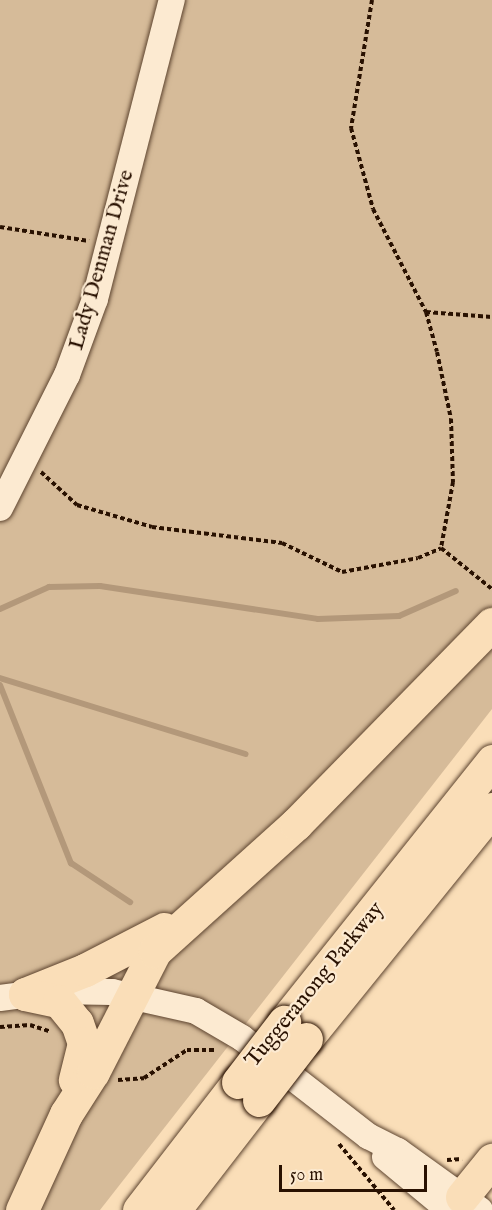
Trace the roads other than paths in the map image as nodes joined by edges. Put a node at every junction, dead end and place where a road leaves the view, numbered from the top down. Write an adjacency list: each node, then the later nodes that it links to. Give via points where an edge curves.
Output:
1 (172, 0): 2 (street, Lady Denman Drive, via 110,245 67,375)
2 (0, 508)
3 (492, 624): 6 (highway, via 296,824)
4 (492, 761): 9 (highway, Tuggeranong Parkway)
5 (492, 809): 9 (highway, Tuggeranong Parkway)
6 (213, 897): 7 (highway, via 162,942); 8 (highway, via 144,942)
7 (129, 994): 8 (street); 11 (highway, via 93,1072); 13 (street, via 183,1006 223,1026)
8 (13, 996): 11 (highway, via 59,1001 81,1030 83,1054)
9 (295, 1030): 10 (highway, Tuggeranong Parkway, bridge)
10 (249, 1091): 15 (highway, Tuggeranong Parkway); 16 (highway, Tuggeranong Parkway)
11 (66, 1114): 14 (highway)
12 (492, 1160): 13 (highway)
13 (460, 1207)
14 (22, 1210)
15 (140, 1210)
16 (174, 1210)

